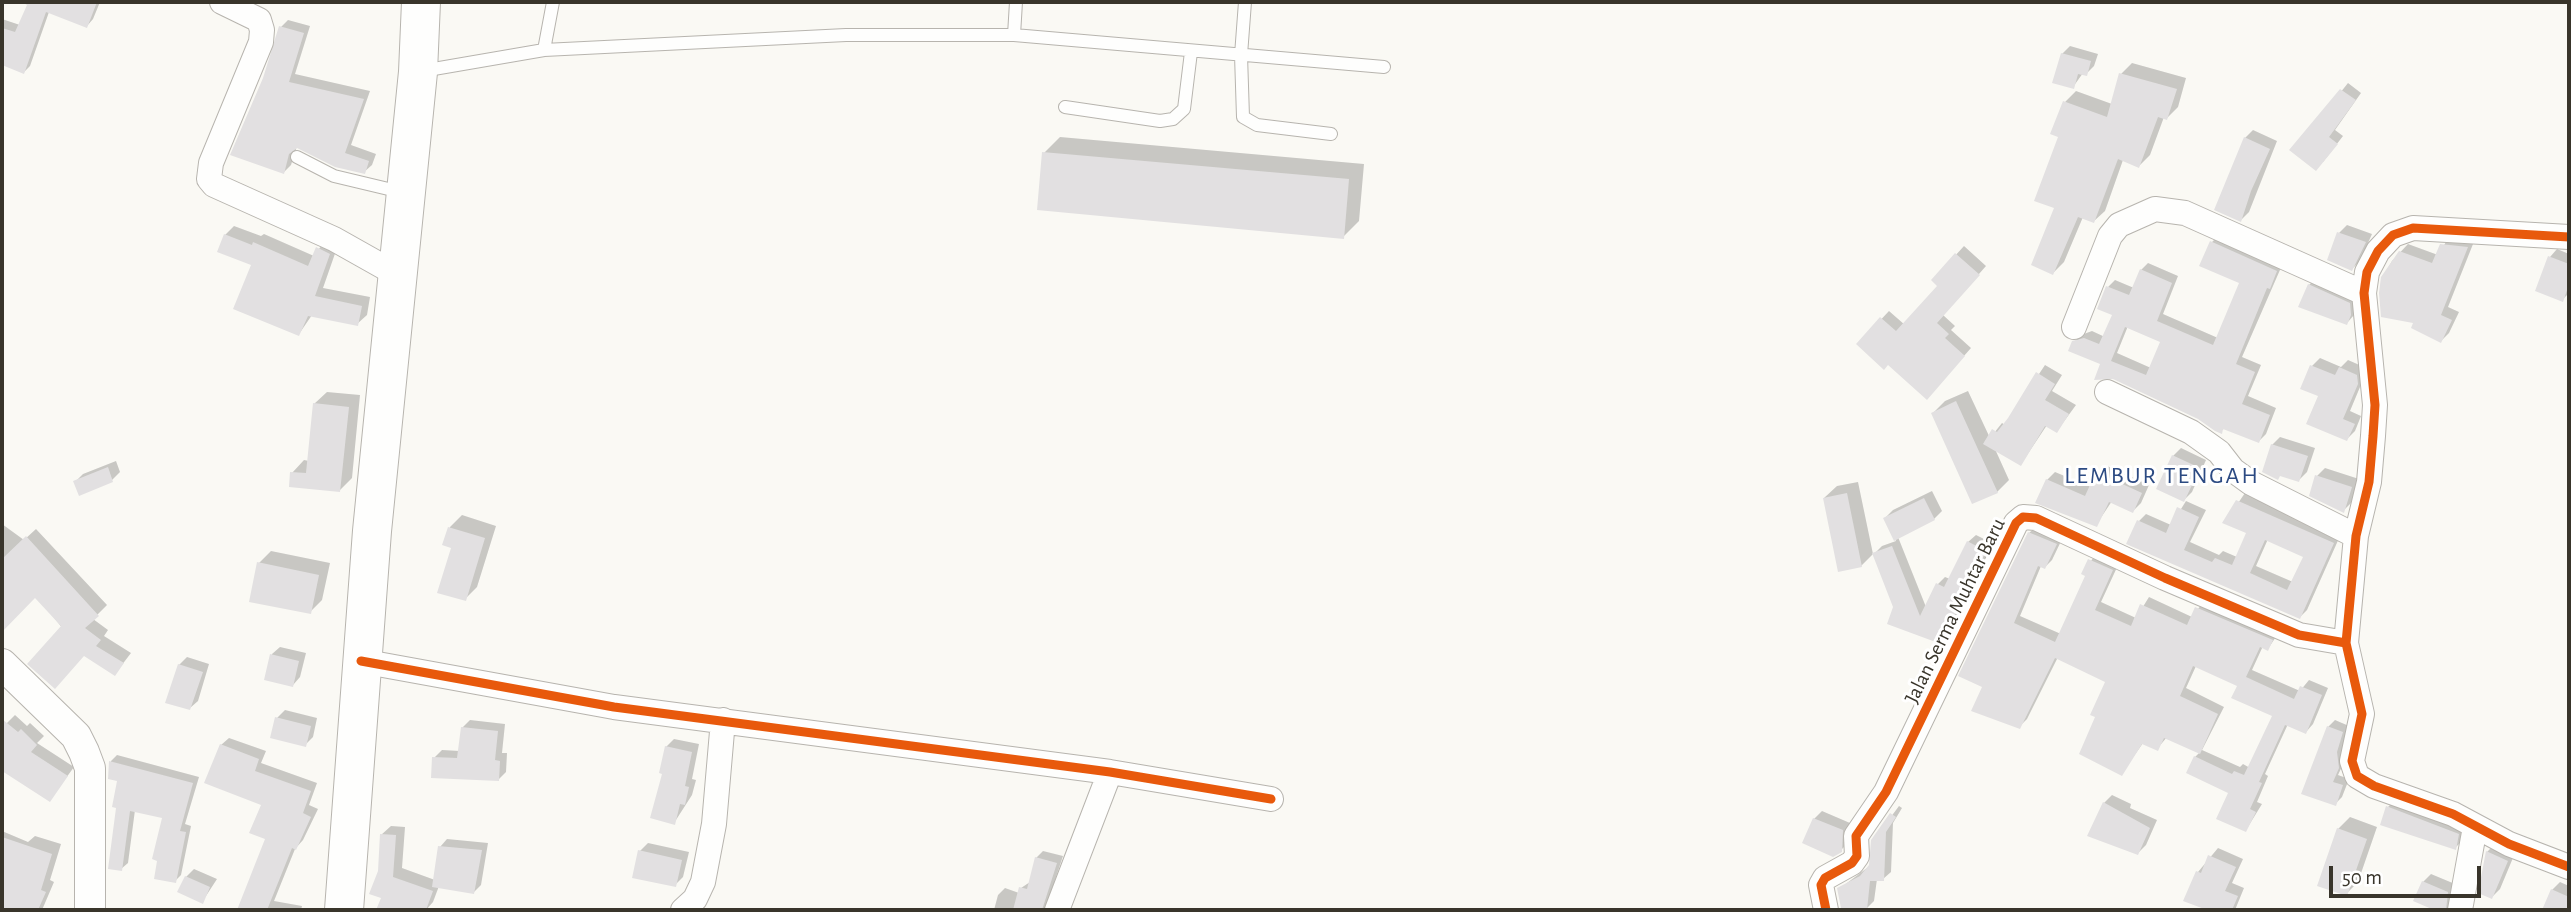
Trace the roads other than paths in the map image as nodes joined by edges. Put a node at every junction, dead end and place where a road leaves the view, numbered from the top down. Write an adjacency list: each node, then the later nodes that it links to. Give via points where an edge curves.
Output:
1 (222, 2): 17 (street, via 259,20 262,30 209,178 214,185 334,239)
2 (421, 2): 11 (highway)
3 (553, 2): 7 (lane)
4 (1016, 2): 6 (lane)
5 (1245, 2): 9 (lane)
6 (1014, 35): 7 (lane, via 846,35); 8 (lane)
7 (544, 50): 11 (lane)
8 (1191, 52): 9 (lane); 12 (lane, via 1184,109 1173,119)
9 (1241, 55): 10 (lane); 13 (lane, via 1241,110 1250,122)
10 (1384, 67)
11 (418, 72): 15 (highway)
12 (1065, 107)
13 (1331, 134)
14 (297, 157): 15 (lane, via 334,176)
15 (405, 192): 17 (highway)
16 (2569, 237): 18 (street, via 2402,230 2378,251 2367,272)
17 (398, 275): 23 (highway)
18 (2364, 293): 19 (street, via 2185,214 2155,209 2119,225 2110,236); 21 (street, via 2375,405 2369,482)
19 (2074, 327)
20 (2107, 392): 21 (street, via 2191,432 2251,483)
21 (2356, 536): 22 (street)
22 (2346, 643): 28 (street, via 2362,714 2352,761 2357,776); 34 (street, Jalan Serma Muhtar Baru, via 2300,635 2036,517 2023,517 2011,533 1886,792 1856,836 1857,856 1821,885)
23 (361, 662): 25 (street, via 614,707); 31 (highway)
24 (2, 664): 30 (street, via 76,736 85,752 90,768)
25 (723, 720): 26 (street); 32 (street, via 714,824 703,882 695,900)
26 (1110, 772): 27 (street); 33 (street)
27 (1271, 799)
28 (2475, 827): 29 (street); 35 (street)
29 (2569, 867)
30 (90, 910)
31 (344, 910)
32 (683, 910)
33 (1057, 910)
34 (1826, 910)
35 (2460, 910)

